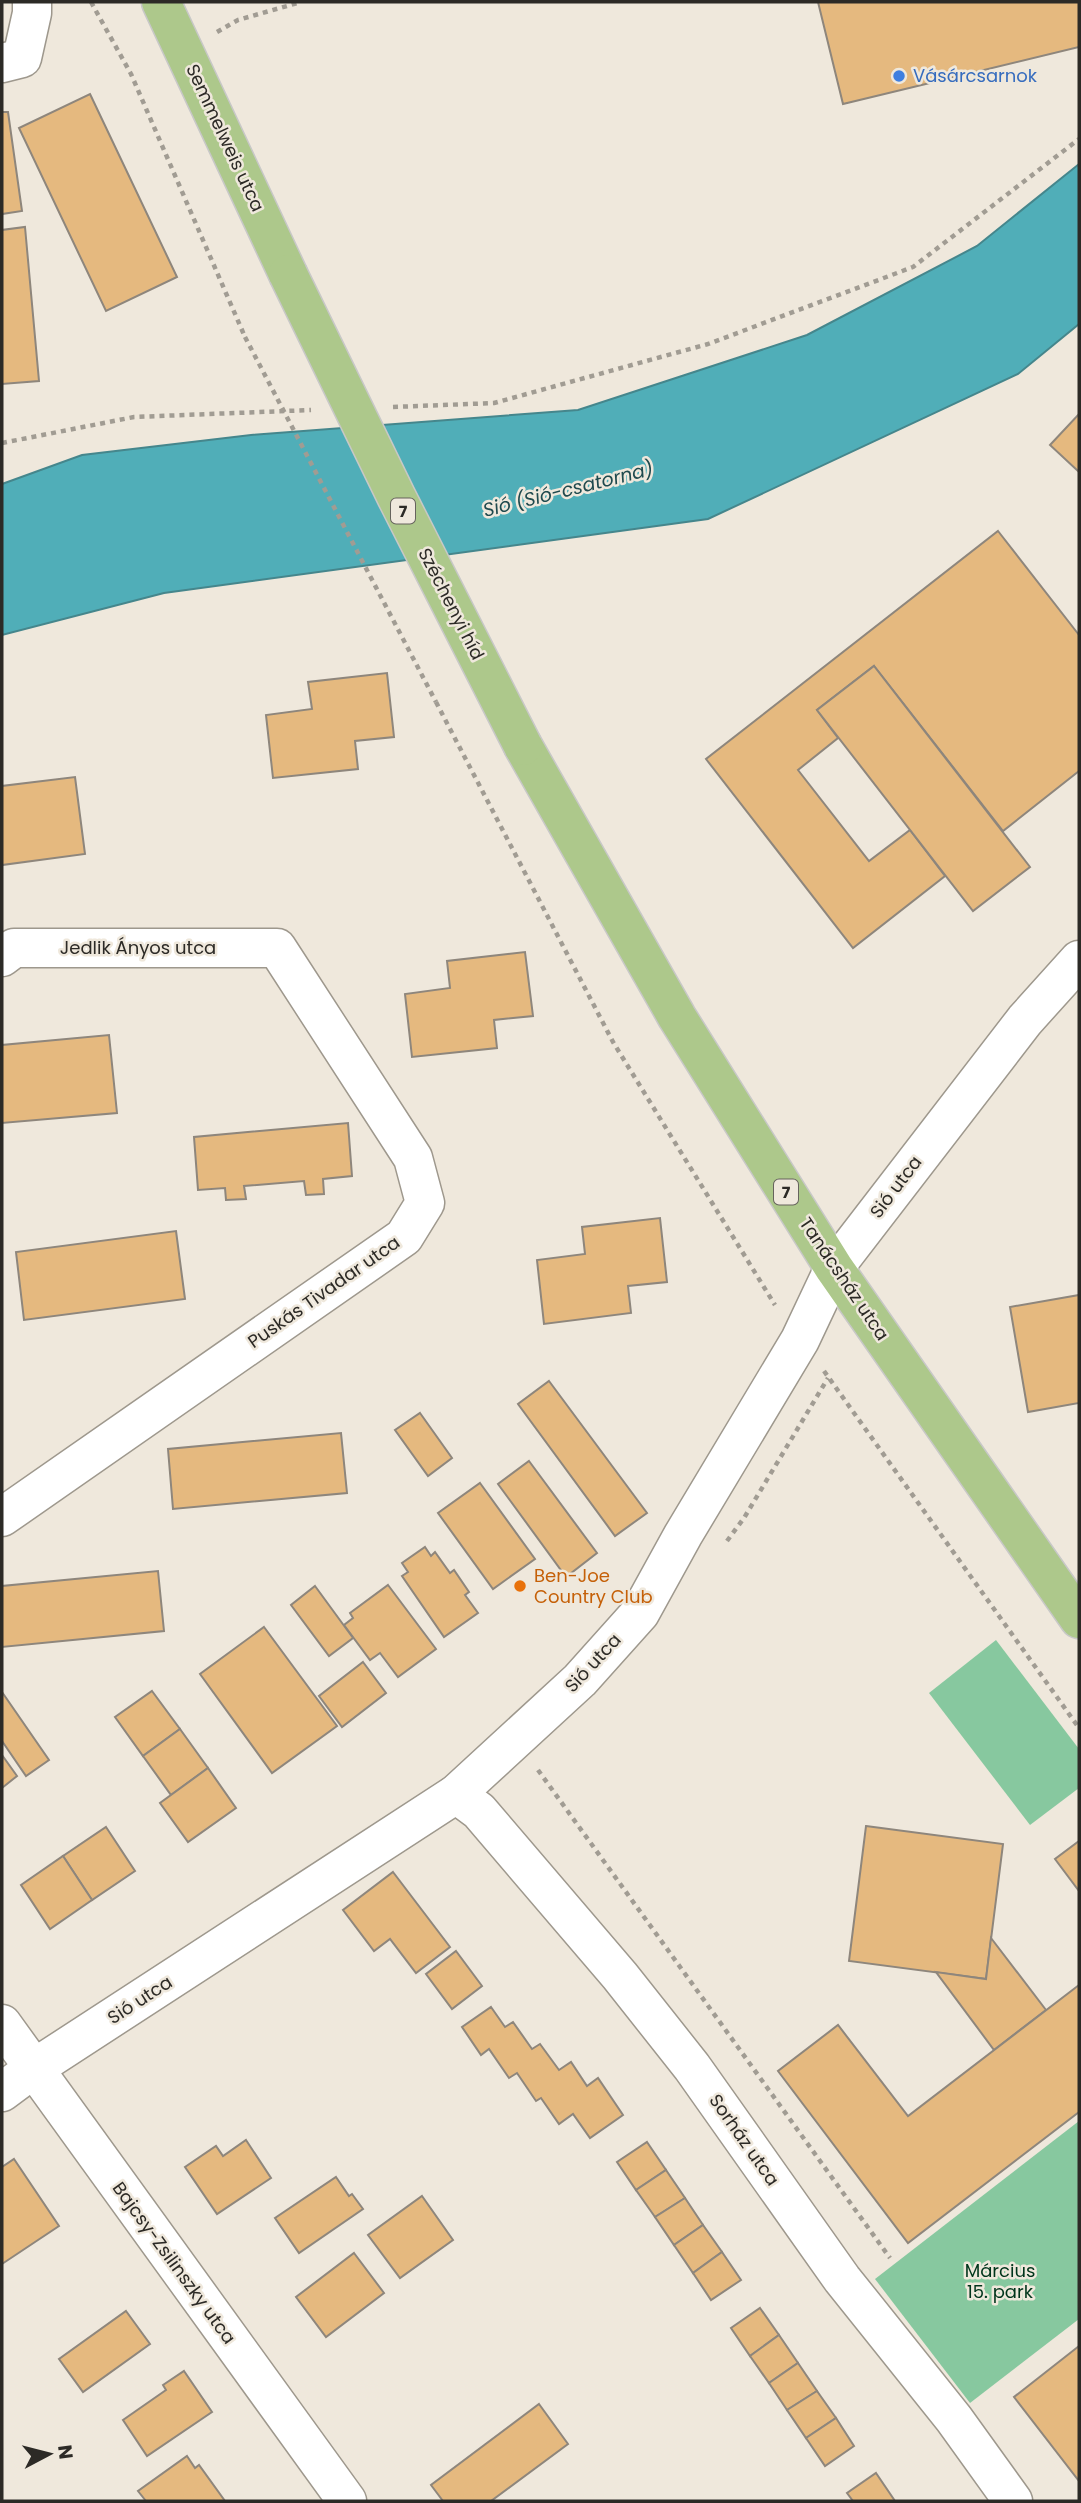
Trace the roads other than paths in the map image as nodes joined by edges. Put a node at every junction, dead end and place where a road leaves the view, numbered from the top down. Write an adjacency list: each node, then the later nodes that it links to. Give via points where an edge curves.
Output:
1 (32, 2): 3 (street, via 32,13)
2 (161, 2): 4 (main road, Semmelweis utca / 7)
3 (12, 60)
4 (288, 274): 5 (main road, Széchenyi híd / 7, bridge)
5 (523, 746): 9 (main road, Tanácsház utca / 7, via 677,1017)
6 (277, 948): 7 (street, Jedlik Ányos utca, via 14,948); 10 (street, Puskás Tivadar utca, via 413,1158 425,1203 404,1237)
7 (2, 957)
8 (1079, 960): 9 (street, Sió utca, via 1025,1020)
9 (834, 1268): 11 (main road, Tanácsház utca / 7); 12 (street, Sió utca, via 800,1340 640,1613 580,1680)
10 (2, 1517)
11 (1079, 1619)
12 (456, 1794): 14 (street, Sió utca); 17 (street, Sorház utca, via 480,1811 692,2067 842,2279)
13 (2, 2024): 14 (street, Bajcsy-Zsilinszky utca)
14 (33, 2069): 15 (street, Sió utca); 16 (street, Bajcsy-Zsilinszky utca)
15 (2, 2092)
16 (347, 2501)
17 (1013, 2501)

